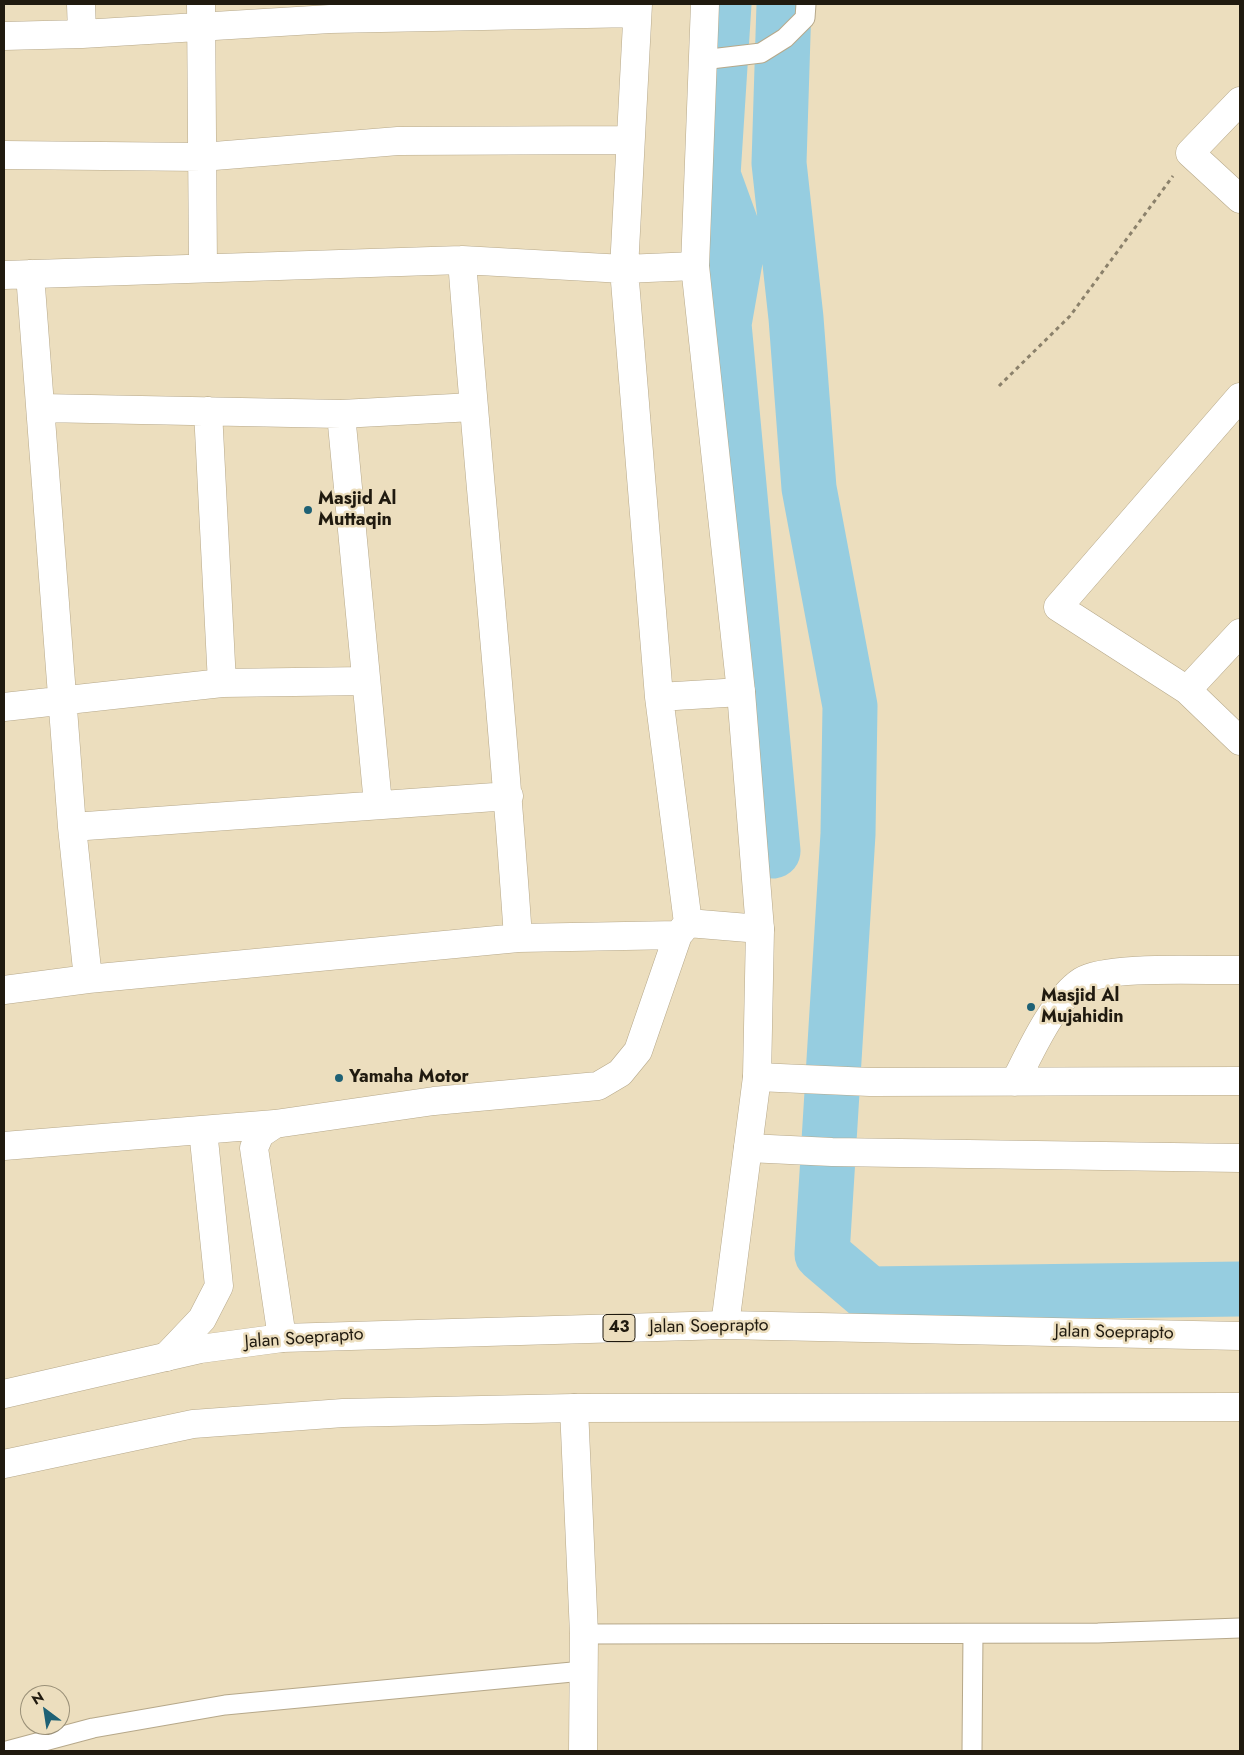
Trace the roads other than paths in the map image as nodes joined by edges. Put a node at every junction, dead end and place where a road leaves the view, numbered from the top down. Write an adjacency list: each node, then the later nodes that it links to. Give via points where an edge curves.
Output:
1 (81, 4): 7 (main road)
2 (705, 4): 9 (main road)
3 (806, 4): 9 (lane, via 805,18 785,38 761,52)
4 (637, 9): 5 (main road); 11 (main road)
5 (330, 12): 6 (main road)
6 (201, 15): 7 (main road); 13 (main road)
7 (82, 34): 8 (main road)
8 (4, 36)
9 (702, 60): 16 (main road)
10 (1240, 101): 14 (main road, via 1190,153)
11 (630, 140): 13 (main road, via 398,141); 18 (main road)
12 (4, 155): 13 (main road)
13 (202, 156): 17 (main road)
14 (1240, 199)
15 (462, 260): 17 (main road); 18 (main road); 21 (main road)
16 (683, 267): 18 (main road); 29 (main road)
17 (204, 268): 19 (main road)
18 (629, 269): 30 (main road)
19 (17, 275): 22 (main road)
20 (1240, 397): 28 (main road, via 1058,607)
21 (473, 407): 24 (main road); 34 (main road)
22 (41, 408): 23 (main road); 31 (main road)
23 (208, 411): 24 (main road); 27 (main road)
24 (341, 414): 26 (main road)
25 (1240, 633): 28 (main road)
26 (366, 681): 27 (main road); 35 (main road)
27 (222, 683): 31 (main road)
28 (1186, 690): 33 (main road)
29 (730, 693): 30 (main road); 38 (main road)
30 (666, 696): 37 (main road)
31 (63, 700): 32 (main road); 36 (main road)
32 (4, 707)
33 (1240, 741)
34 (509, 796): 35 (main road); 39 (main road)
35 (378, 804): 36 (main road)
36 (72, 827): 41 (main road)
37 (683, 929): 38 (main road); 39 (main road); 46 (main road, via 638,1051 620,1073 598,1086 434,1101)
38 (760, 929): 43 (main road)
39 (518, 938): 41 (main road)
40 (1240, 970): 45 (main road, via 1121,971 1083,980 1068,993 1035,1042)
41 (88, 979): 42 (main road)
42 (4, 990)
43 (757, 1077): 45 (main road, via 870,1082); 49 (main road)
44 (1240, 1081): 45 (main road)
45 (1015, 1082)
46 (275, 1124): 47 (main road); 53 (main road, via 260,1134 254,1148)
47 (203, 1130): 48 (main road); 54 (main road, via 218,1286 202,1319)
48 (4, 1146)
49 (755, 1149): 50 (main road); 51 (main road)
50 (1240, 1158)
51 (725, 1325): 52 (main road, Jalan Soeprapto / 43); 53 (main road, Jalan Soeprapto / 43)
52 (1240, 1336)
53 (282, 1338): 54 (main road, Jalan Soeprapto / 43)
54 (166, 1357): 55 (main road, Jalan Soeprapto / 43)
55 (4, 1394)
56 (1240, 1407): 57 (main road)
57 (574, 1408): 58 (main road, via 343,1412 194,1424); 60 (main road)
58 (4, 1464)
59 (1240, 1628): 61 (lane)
60 (584, 1634): 61 (lane); 62 (main road)
61 (973, 1634): 65 (lane)
62 (584, 1671): 63 (lane, via 225,1705 93,1728); 64 (main road)
63 (7, 1751)
64 (583, 1751)
65 (972, 1751)

